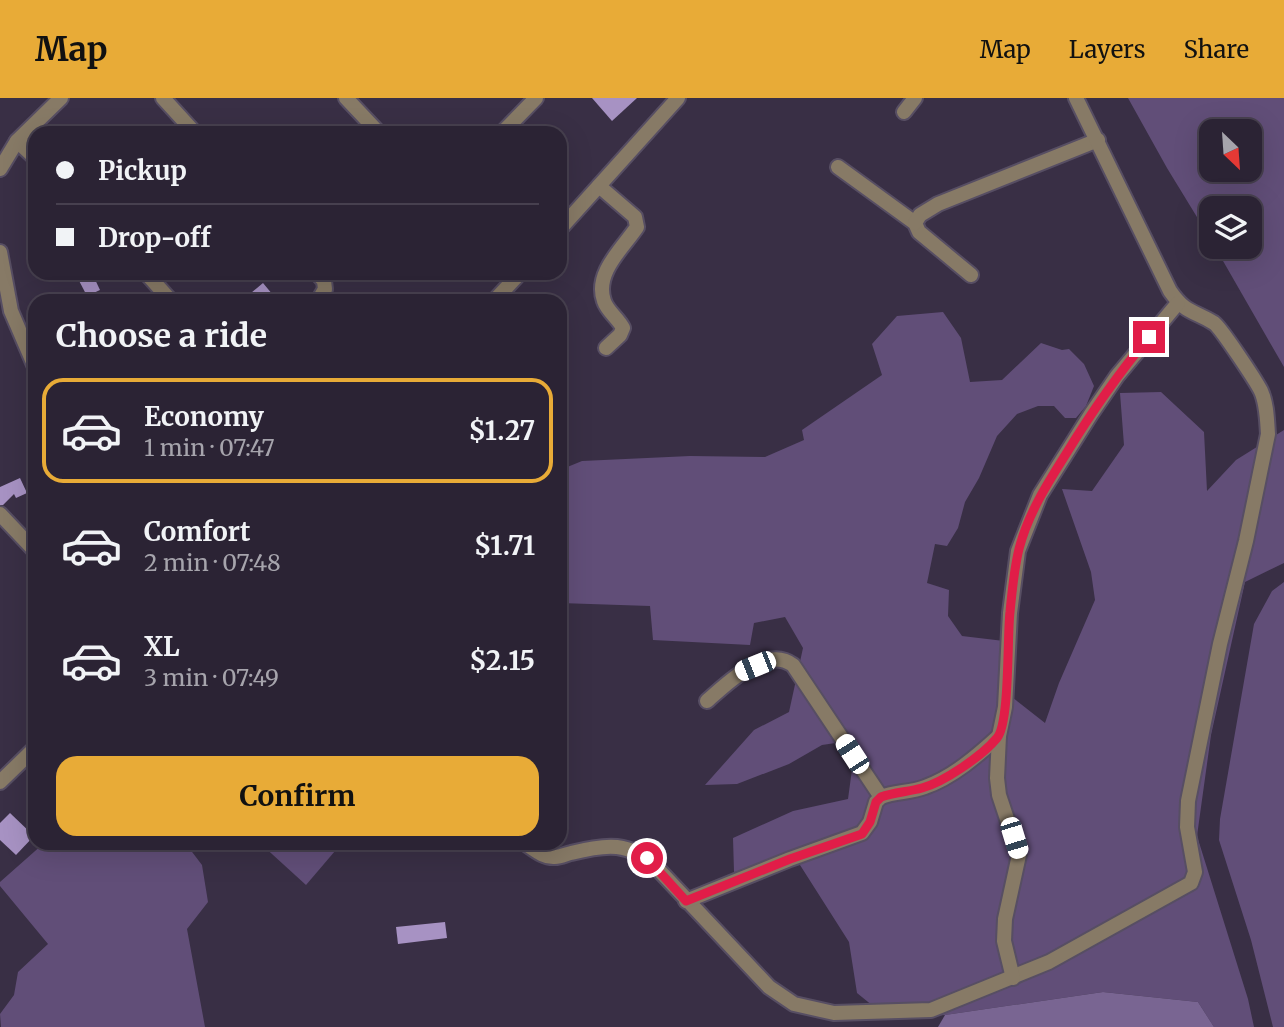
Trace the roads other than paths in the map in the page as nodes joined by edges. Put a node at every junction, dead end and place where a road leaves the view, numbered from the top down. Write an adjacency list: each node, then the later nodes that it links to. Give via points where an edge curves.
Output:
1 (61, 98): 9 (street)
2 (163, 98): 10 (street)
3 (346, 98): 11 (street)
4 (536, 98): 12 (street)
5 (678, 98): 19 (street)
6 (915, 98): 8 (street)
7 (1076, 98): 14 (street)
8 (904, 112)
9 (32, 126)
10 (189, 126)
11 (372, 126)
12 (509, 126)
13 (28, 130): 15 (street)
14 (1098, 140): 21 (street, via 938,204); 28 (street)
15 (17, 141): 16 (street); 18 (street)
16 (28, 151)
17 (838, 167): 21 (street)
18 (0, 169)
19 (599, 186): 20 (street); 29 (street, via 635,216 637,227 601,283 604,302 623,328)
20 (567, 221)
21 (915, 223): 23 (street, via 919,232)
22 (0, 252): 30 (street, via 11,311)
23 (971, 275)
24 (152, 280): 26 (street)
25 (514, 280): 27 (street)
26 (165, 294)
27 (500, 294)
28 (1178, 303): 34 (street, via 1091,414 1040,495 1027,525 1018,551); 40 (street, via 1216,324 1261,391 1268,435 1188,801 1187,827 1195,872 1191,883)
29 (606, 348)
30 (28, 351)
31 (0, 514): 32 (street)
32 (28, 544)
33 (707, 701): 37 (street, via 737,674 773,659 785,659)
34 (999, 736): 37 (street, via 938,782); 40 (street, via 999,795 1019,855 1005,919 1004,941)
35 (28, 755): 36 (street)
36 (0, 782)
37 (881, 797): 39 (street, via 862,834)
38 (535, 850): 39 (street, via 555,858 603,846 630,849 647,858)
39 (686, 901): 40 (street, via 769,987 794,1004 834,1013 931,1010)
40 (1013, 978)

